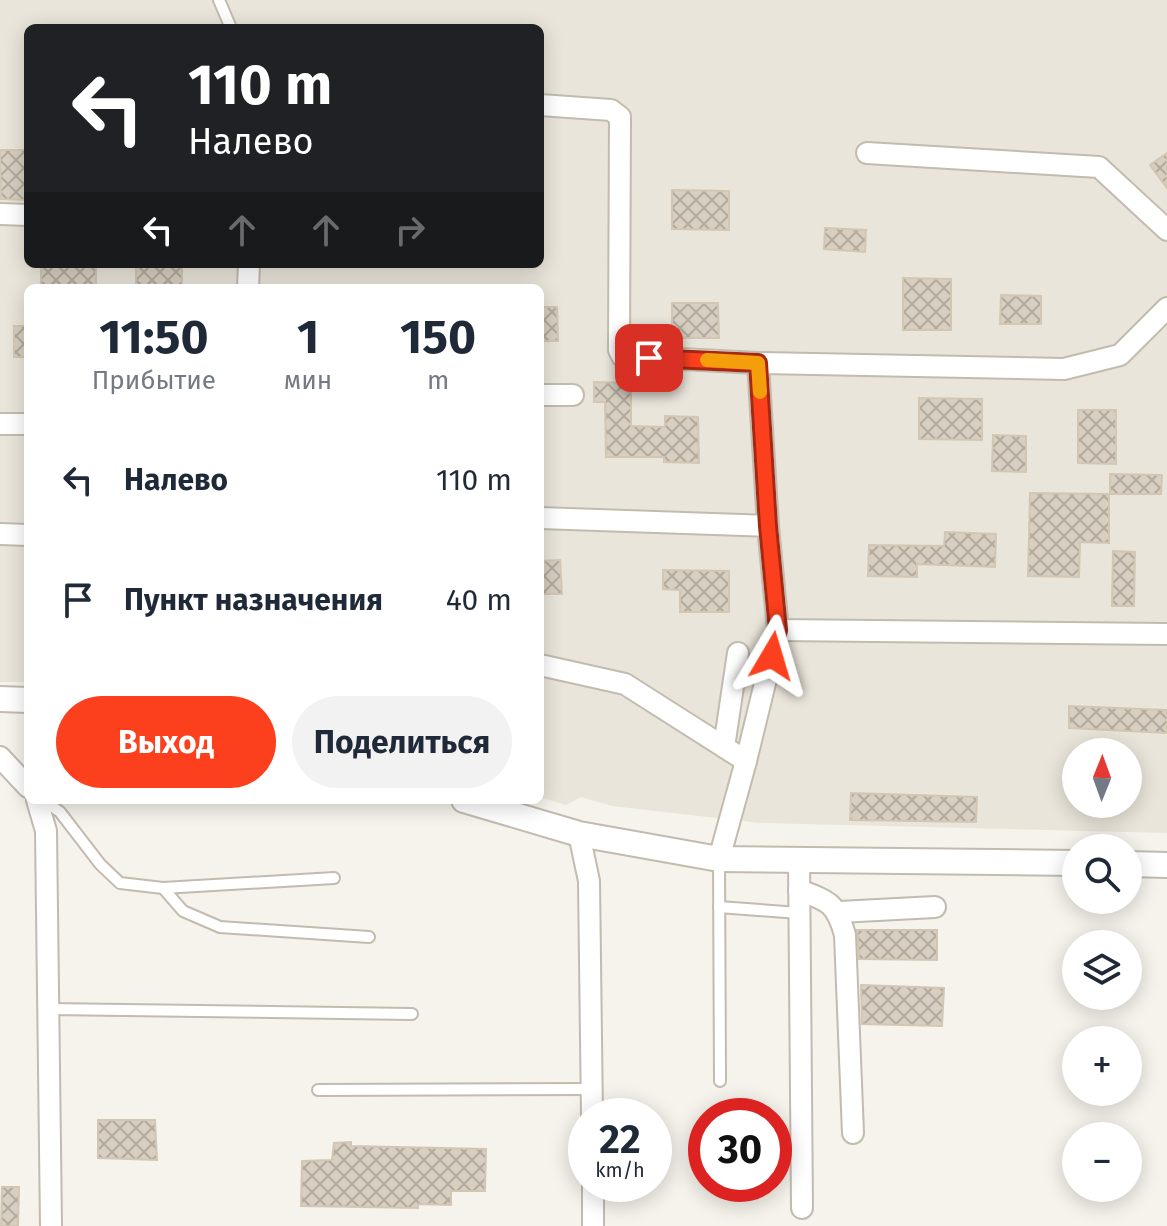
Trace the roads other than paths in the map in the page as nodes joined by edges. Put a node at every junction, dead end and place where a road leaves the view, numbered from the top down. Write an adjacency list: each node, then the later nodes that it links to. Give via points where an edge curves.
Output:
1 (219, 0): 2 (lane)
2 (229, 24)
3 (544, 105): 9 (street, via 611,110 620,117 622,356)
4 (867, 153): 7 (street, via 1099,167)
5 (0, 214): 6 (street)
6 (24, 215)
7 (1166, 227)
8 (1167, 308): 9 (street, via 1120,355 1064,369)
9 (758, 363): 15 (street)
10 (544, 395): 11 (street)
11 (573, 395)
12 (0, 424): 13 (street)
13 (24, 424)
14 (544, 518): 15 (street)
15 (768, 526): 18 (street)
16 (0, 534): 17 (street)
17 (24, 535)
18 (778, 630): 19 (street); 26 (street)
19 (1167, 634)
20 (738, 653): 24 (street)
21 (544, 666): 24 (street, via 625,684)
22 (0, 699): 23 (street)
23 (24, 700)
24 (724, 747): 26 (street)
25 (0, 757): 27 (street)
26 (746, 761): 32 (street)
27 (24, 783)
28 (38, 804): 45 (street, via 46,831)
29 (49, 804): 38 (lane, via 120,883)
30 (478, 804): 31 (street)
31 (579, 834): 32 (street); 48 (street, via 589,881)
32 (719, 859): 33 (street); 40 (lane)
33 (799, 860): 34 (street); 39 (street)
34 (1062, 863)
35 (1142, 864): 36 (street)
36 (1167, 865)
37 (334, 878): 38 (lane)
38 (163, 888): 44 (lane, via 183,911 220,927)
39 (799, 890): 42 (street, via 828,901); 43 (street)
40 (719, 907): 43 (lane); 47 (lane)
41 (935, 907): 42 (street)
42 (839, 912): 51 (street, via 845,935)
43 (799, 913): 53 (street)
44 (369, 937)
45 (48, 1009): 46 (lane); 54 (street)
46 (412, 1014)
47 (720, 1081)
48 (591, 1089): 49 (lane); 50 (street)
49 (318, 1090)
50 (591, 1098)
51 (853, 1133)
52 (593, 1202): 55 (street)
53 (802, 1208)
54 (51, 1226)
55 (593, 1226)

